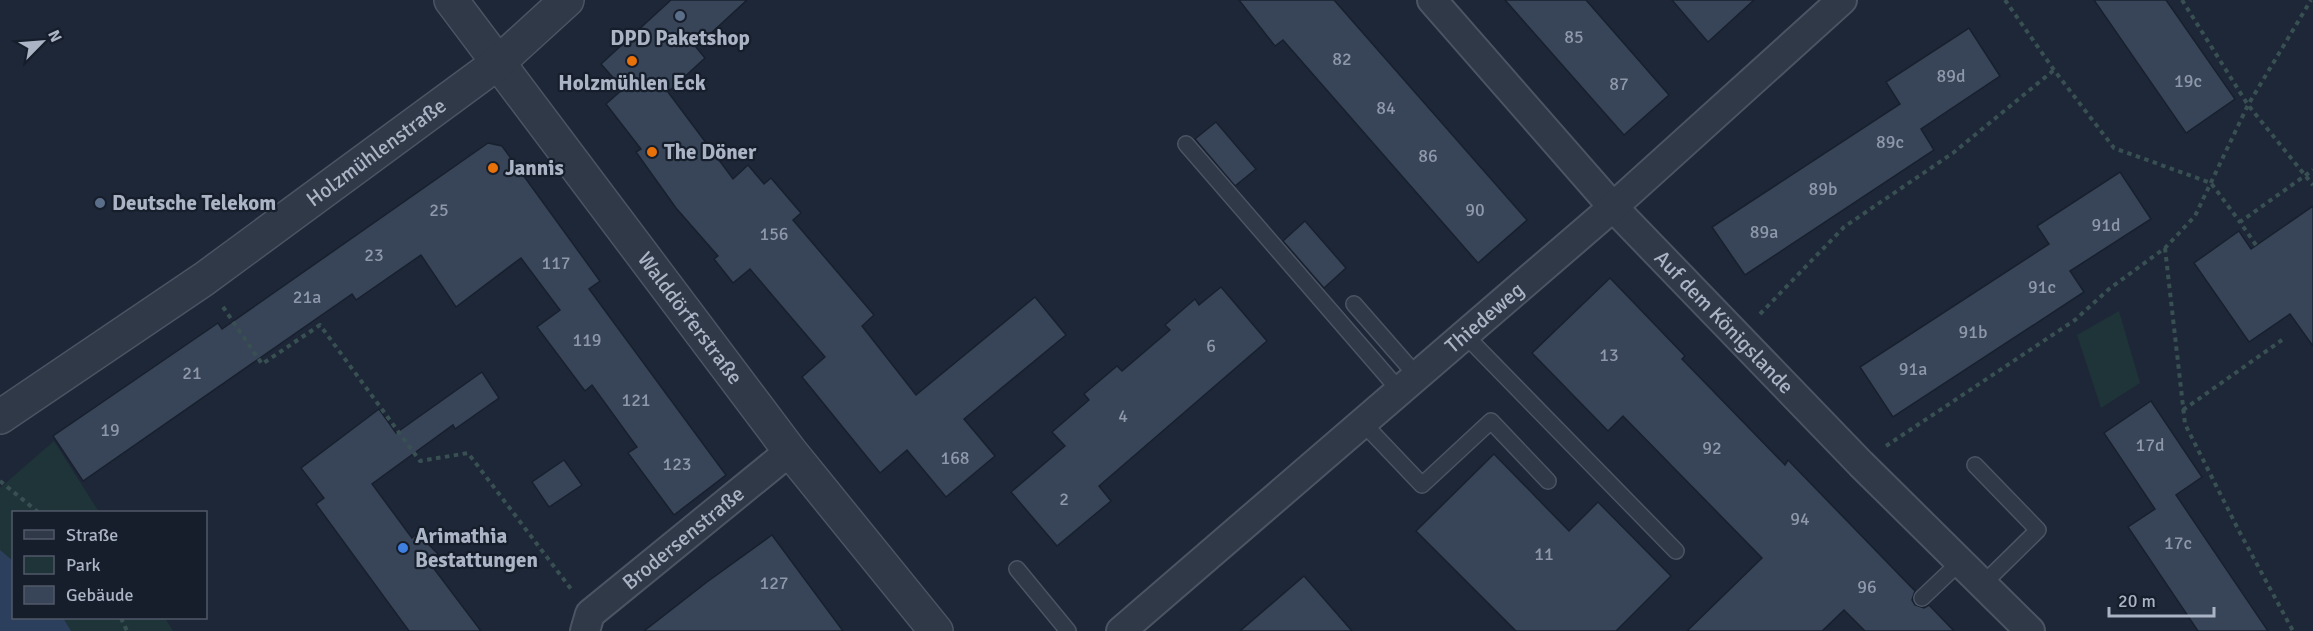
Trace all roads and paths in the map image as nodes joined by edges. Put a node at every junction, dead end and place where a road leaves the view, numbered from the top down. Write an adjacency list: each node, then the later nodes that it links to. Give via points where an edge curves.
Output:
1 (451, 0): 8 (street, Walddörferstraße)
2 (567, 0): 8 (street, Holzmühlenstraße)
3 (1432, 0): 16 (street, Auf dem Königslande)
4 (1842, 0): 16 (street, Thiedeweg)
5 (2005, 0): 9 (path)
6 (2182, 0): 10 (path)
7 (2310, 0): 10 (path)
8 (499, 62): 20 (street, Holzmühlenstraße); 29 (street, Walddörferstraße)
9 (2054, 70): 14 (path, via 2114,148); 23 (path, via 1953,153 1844,227)
10 (2248, 105): 13 (path); 14 (path)
11 (1186, 144): 25 (lane)
12 (2313, 170): 13 (path)
13 (2305, 175): 15 (path); 17 (path)
14 (2211, 183): 17 (path); 19 (path, via 2195,216)
15 (2313, 185)
16 (1613, 207): 22 (street, Thiedeweg); 23 (street, Auf dem Königslande)
17 (2240, 222): 18 (path)
18 (2256, 245)
19 (2165, 248): 26 (path); 30 (path, via 2075,320)
20 (204, 279): 27 (street, Holzmühlenstraße); 40 (path, via 262,364 321,325 420,461 468,453)
21 (1354, 304): 25 (lane)
22 (1465, 334): 25 (street, Thiedeweg); 35 (lane)
23 (1738, 336): 30 (street, Auf dem Königslande)
24 (2282, 340): 26 (path)
25 (1408, 384): 28 (street, Thiedeweg)
26 (2183, 410): 45 (path, via 2185,424)
27 (0, 417)
28 (1363, 423): 33 (lane, via 1422,485 1491,421); 43 (street, Thiedeweg)
29 (790, 451): 40 (street, Brodersenstraße); 41 (street, Walddörferstraße)
30 (1861, 464): 36 (street, Auf dem Königslande)
31 (1975, 465): 38 (lane, via 2038,530)
32 (0, 481): 34 (path)
33 (1548, 481)
34 (36, 511)
35 (1676, 551)
36 (1960, 562): 38 (street, Auf dem Königslande); 39 (lane)
37 (1017, 569): 42 (lane)
38 (1983, 584): 44 (street, Auf dem Königslande)
39 (1922, 598)
40 (587, 622)
41 (936, 631)
42 (1068, 631)
43 (1121, 631)
44 (2030, 631)
45 (2293, 631)

